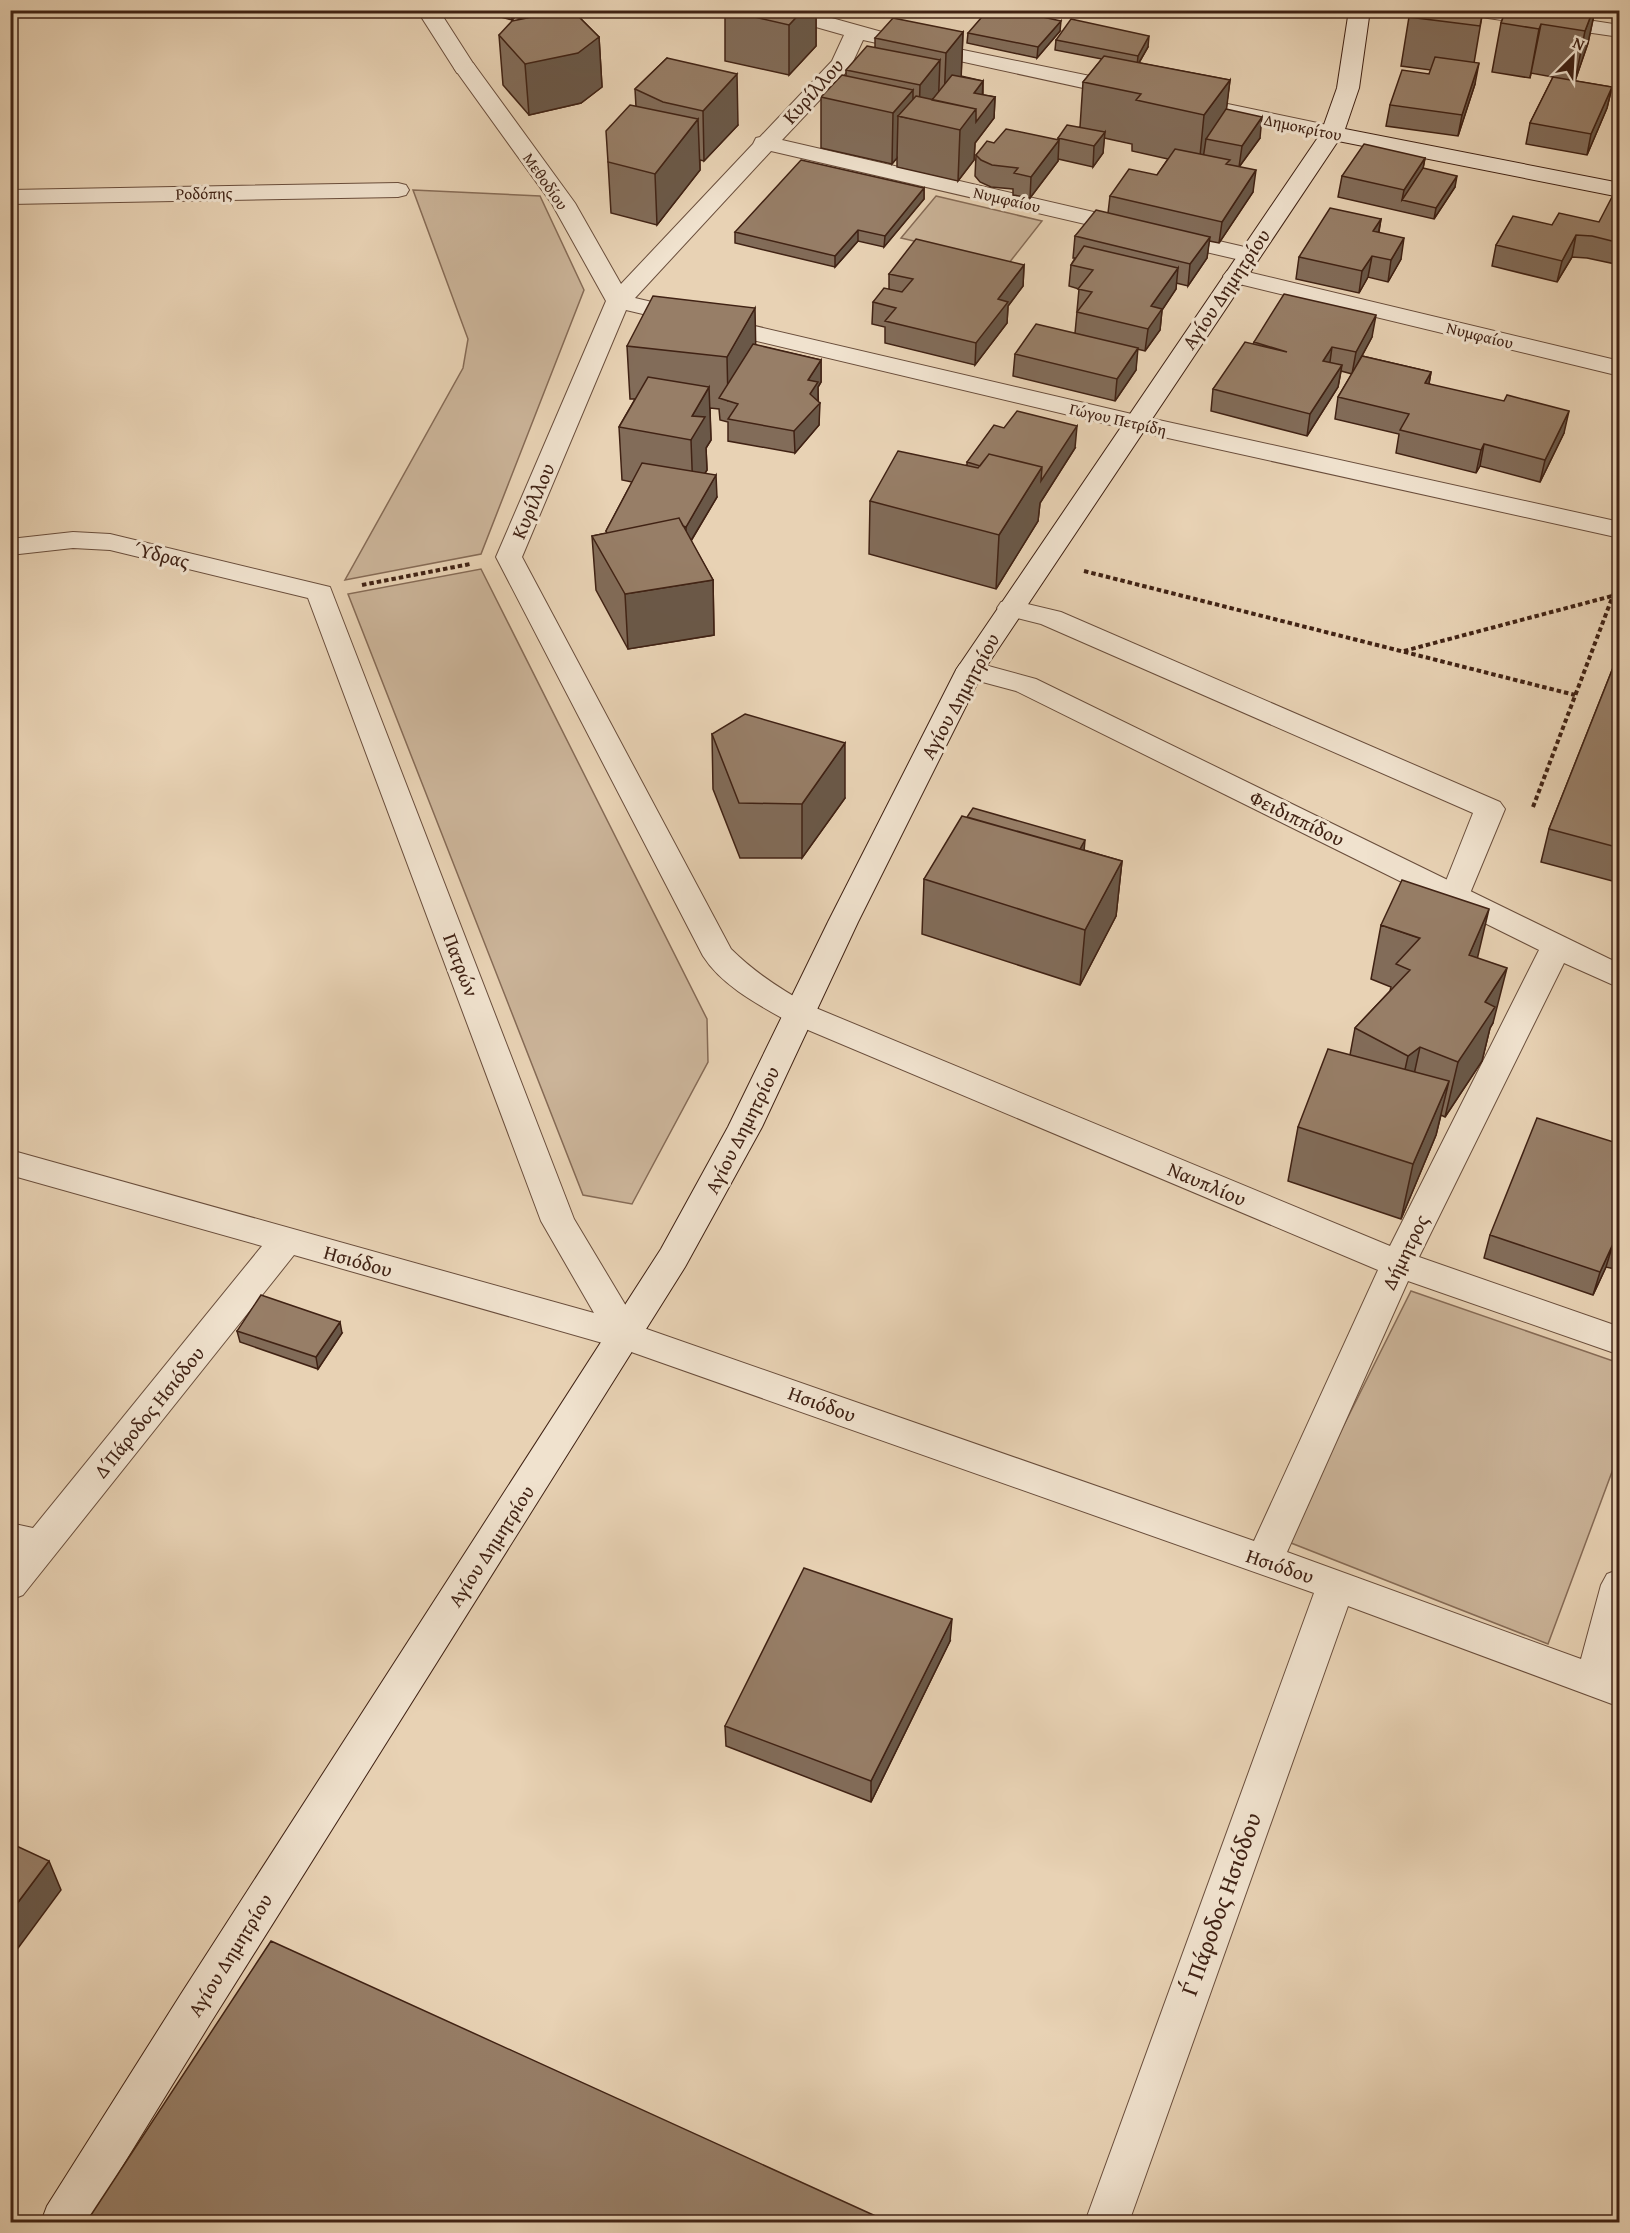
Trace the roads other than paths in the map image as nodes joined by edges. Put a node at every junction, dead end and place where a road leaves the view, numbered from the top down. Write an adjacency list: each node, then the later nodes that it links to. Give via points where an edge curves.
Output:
1 (435, 10): 16 (street, Μεθοδίου, via 431,15 563,203)
2 (777, 10): 5 (street)
3 (1360, 10): 10 (street, Αγίου Δημητρίου, via 1348,88)
4 (1474, 10): 6 (street)
5 (805, 13): 7 (street)
6 (1620, 31)
7 (856, 33): 8 (street); 11 (street, Κυρίλλου, via 842,63)
8 (1144, 94)
9 (1202, 106): 10 (street, Δημοκρίτου)
10 (1332, 133): 13 (street, Δημοκρίτου); 15 (street, Αγίου Δημητρίου)
11 (765, 143): 15 (street, Νυμφαίου); 16 (street, Κυρίλλου)
12 (398, 190): 14 (street, Ροδόπης)
13 (1620, 190)
14 (10, 197)
15 (1242, 265): 17 (street, Νυμφαίου); 18 (street, Αγίου Δημητρίου)
16 (618, 301): 18 (street, Γώγου Πετρίδη); 27 (street, Κυρίλλου, via 509,556 719,956 746,982)
17 (1620, 369)
18 (1136, 423): 19 (street, Γώγου Πετρίδη); 22 (street, Αγίου Δημητρίου)
19 (1620, 530)
20 (10, 547): 21 (street, Ύδρας, via 60,539 110,542)
21 (316, 592): 31 (street, Πατρών, via 558,1221)
22 (1011, 608): 23 (street, Αγίου Δημητρίου); 24 (street, via 1051,618 1490,809)
23 (970, 670): 24 (street, Φειδιππίδου, via 1026,685); 27 (street, Αγίου Δημητρίου)
24 (1455, 896): 25 (street, Φειδιππίδου)
25 (1556, 947): 26 (street, Φειδιππίδου); 30 (street, Δήμητρος)
26 (1620, 976)
27 (800, 1014): 30 (street, Ναυπλίου); 31 (street, Αγίου Δημητρίου, via 705,1201)
28 (10, 1162): 29 (street, Ησιόδου)
29 (287, 1240): 31 (street, Ησιόδου); 33 (street, Δ΄ Πάροδος Ησιόδου)
30 (1398, 1264): 32 (street, Ναυπλίου); 34 (street, Δήμητρος)
31 (625, 1336): 34 (street, Ησιόδου); 39 (street, Αγίου Δημητρίου)
32 (1620, 1341)
33 (26, 1542): 35 (street, Δ΄ Πάροδος Ησιόδου)
34 (1264, 1561): 36 (street, Ησιόδου)
35 (10, 1584)
36 (1336, 1585): 38 (street, Ησιόδου); 40 (street, Γ΄ Πάροδος Ησιόδου)
37 (1620, 1585): 38 (street)
38 (1607, 1686)
39 (63, 2223)
40 (1107, 2223)

